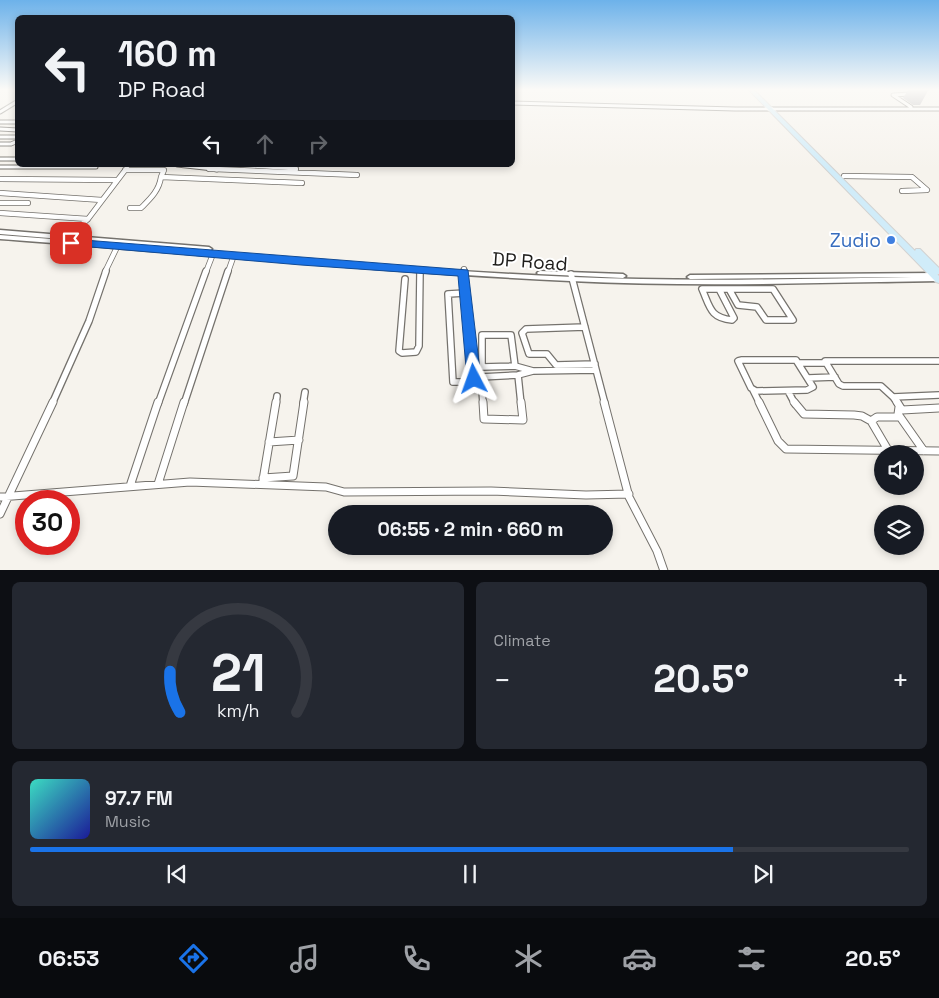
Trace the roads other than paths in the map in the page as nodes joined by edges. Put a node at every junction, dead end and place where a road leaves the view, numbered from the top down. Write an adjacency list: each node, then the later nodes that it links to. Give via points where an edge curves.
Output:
1 (779, 116): 43 (main road)
2 (780, 116): 21 (main road)
3 (0, 122): 4 (street)
4 (15, 122)
5 (0, 129): 6 (street)
6 (15, 129)
7 (0, 137): 8 (street)
8 (15, 137)
9 (15, 143): 10 (street)
10 (0, 144)
11 (0, 159): 12 (street)
12 (15, 159)
13 (0, 167): 14 (street)
14 (15, 167)
15 (127, 167): 19 (street)
16 (214, 167): 20 (street)
17 (264, 167): 18 (street)
18 (296, 169)
19 (125, 170): 22 (street, via 164,170); 24 (street)
20 (357, 175)
21 (844, 176): 26 (street, via 912,177 928,190); 43 (main road)
22 (161, 177): 25 (street); 31 (street, via 152,197 141,208)
23 (0, 179): 24 (street)
24 (116, 180): 28 (street)
25 (302, 183)
26 (902, 191)
27 (0, 193): 28 (street)
28 (102, 200): 33 (street)
29 (0, 203): 30 (street)
30 (28, 203)
31 (130, 208)
32 (0, 213): 33 (street)
33 (88, 219): 36 (street)
34 (0, 232): 36 (street, DP Road)
35 (0, 237): 36 (street, DP Road)
36 (66, 239): 37 (street, DP Road)
37 (118, 245): 38 (street, DP Road); 41 (street, DP Road); 79 (street, via 91,318)
38 (213, 254): 39 (street, DP Road); 77 (street)
39 (234, 255): 40 (street, DP Road); 76 (street)
40 (420, 269): 41 (street, DP Road); 44 (street, via 419,346 416,352 402,353 399,351)
41 (464, 270): 42 (street, DP Road); 47 (street)
42 (571, 277): 45 (street, DP Road); 46 (street, DP Road); 48 (street)
43 (938, 277): 45 (street, DP Road)
44 (405, 279)
45 (757, 279): 46 (street, DP Road)
46 (722, 288): 46 (street, via 702,289 716,317 734,319); 46 (street, via 738,305 757,307 766,320 793,320 773,289)
47 (465, 293): 47 (street, via 448,294 452,378 456,383 471,382 474,377)
48 (584, 327): 53 (street); 53 (street, via 526,329 522,333 529,354 547,354 556,365)
49 (939, 361): 51 (street)
50 (799, 363): 51 (street); 56 (street); 58 (street, via 794,360 738,361)
51 (826, 363): 57 (street)
52 (515, 366): 52 (street, via 482,367 482,335 511,335); 54 (street)
53 (595, 367): 54 (street); 78 (street)
54 (533, 371): 55 (street)
55 (518, 375): 55 (street, via 482,377 484,419 523,420)
56 (808, 378): 57 (street); 59 (street, via 813,387 811,390)
57 (834, 378): 63 (street, via 843,386 884,387)
58 (753, 390): 59 (street); 72 (street, via 778,441 786,449)
59 (788, 391): 67 (street, via 804,414 854,415)
60 (305, 392): 68 (street)
61 (939, 395): 63 (street)
62 (277, 396): 69 (street)
63 (893, 397): 64 (street)
64 (899, 407): 65 (street, via 902,410); 66 (street)
65 (939, 408)
66 (900, 417): 67 (street, via 877,417); 71 (street)
67 (871, 421): 70 (street)
68 (299, 440): 69 (street); 75 (street, via 293,476)
69 (269, 442): 75 (street)
70 (885, 445)
71 (920, 445)
72 (874, 450)
73 (924, 451): 74 (street)
74 (939, 451)
75 (262, 482): 76 (street); 78 (street, via 326,487 344,492)
76 (158, 484): 77 (street)
77 (130, 486): 79 (street)
78 (629, 494): 82 (street)
79 (9, 496): 80 (street); 81 (street)
80 (0, 497)
81 (0, 514)
82 (664, 570)

